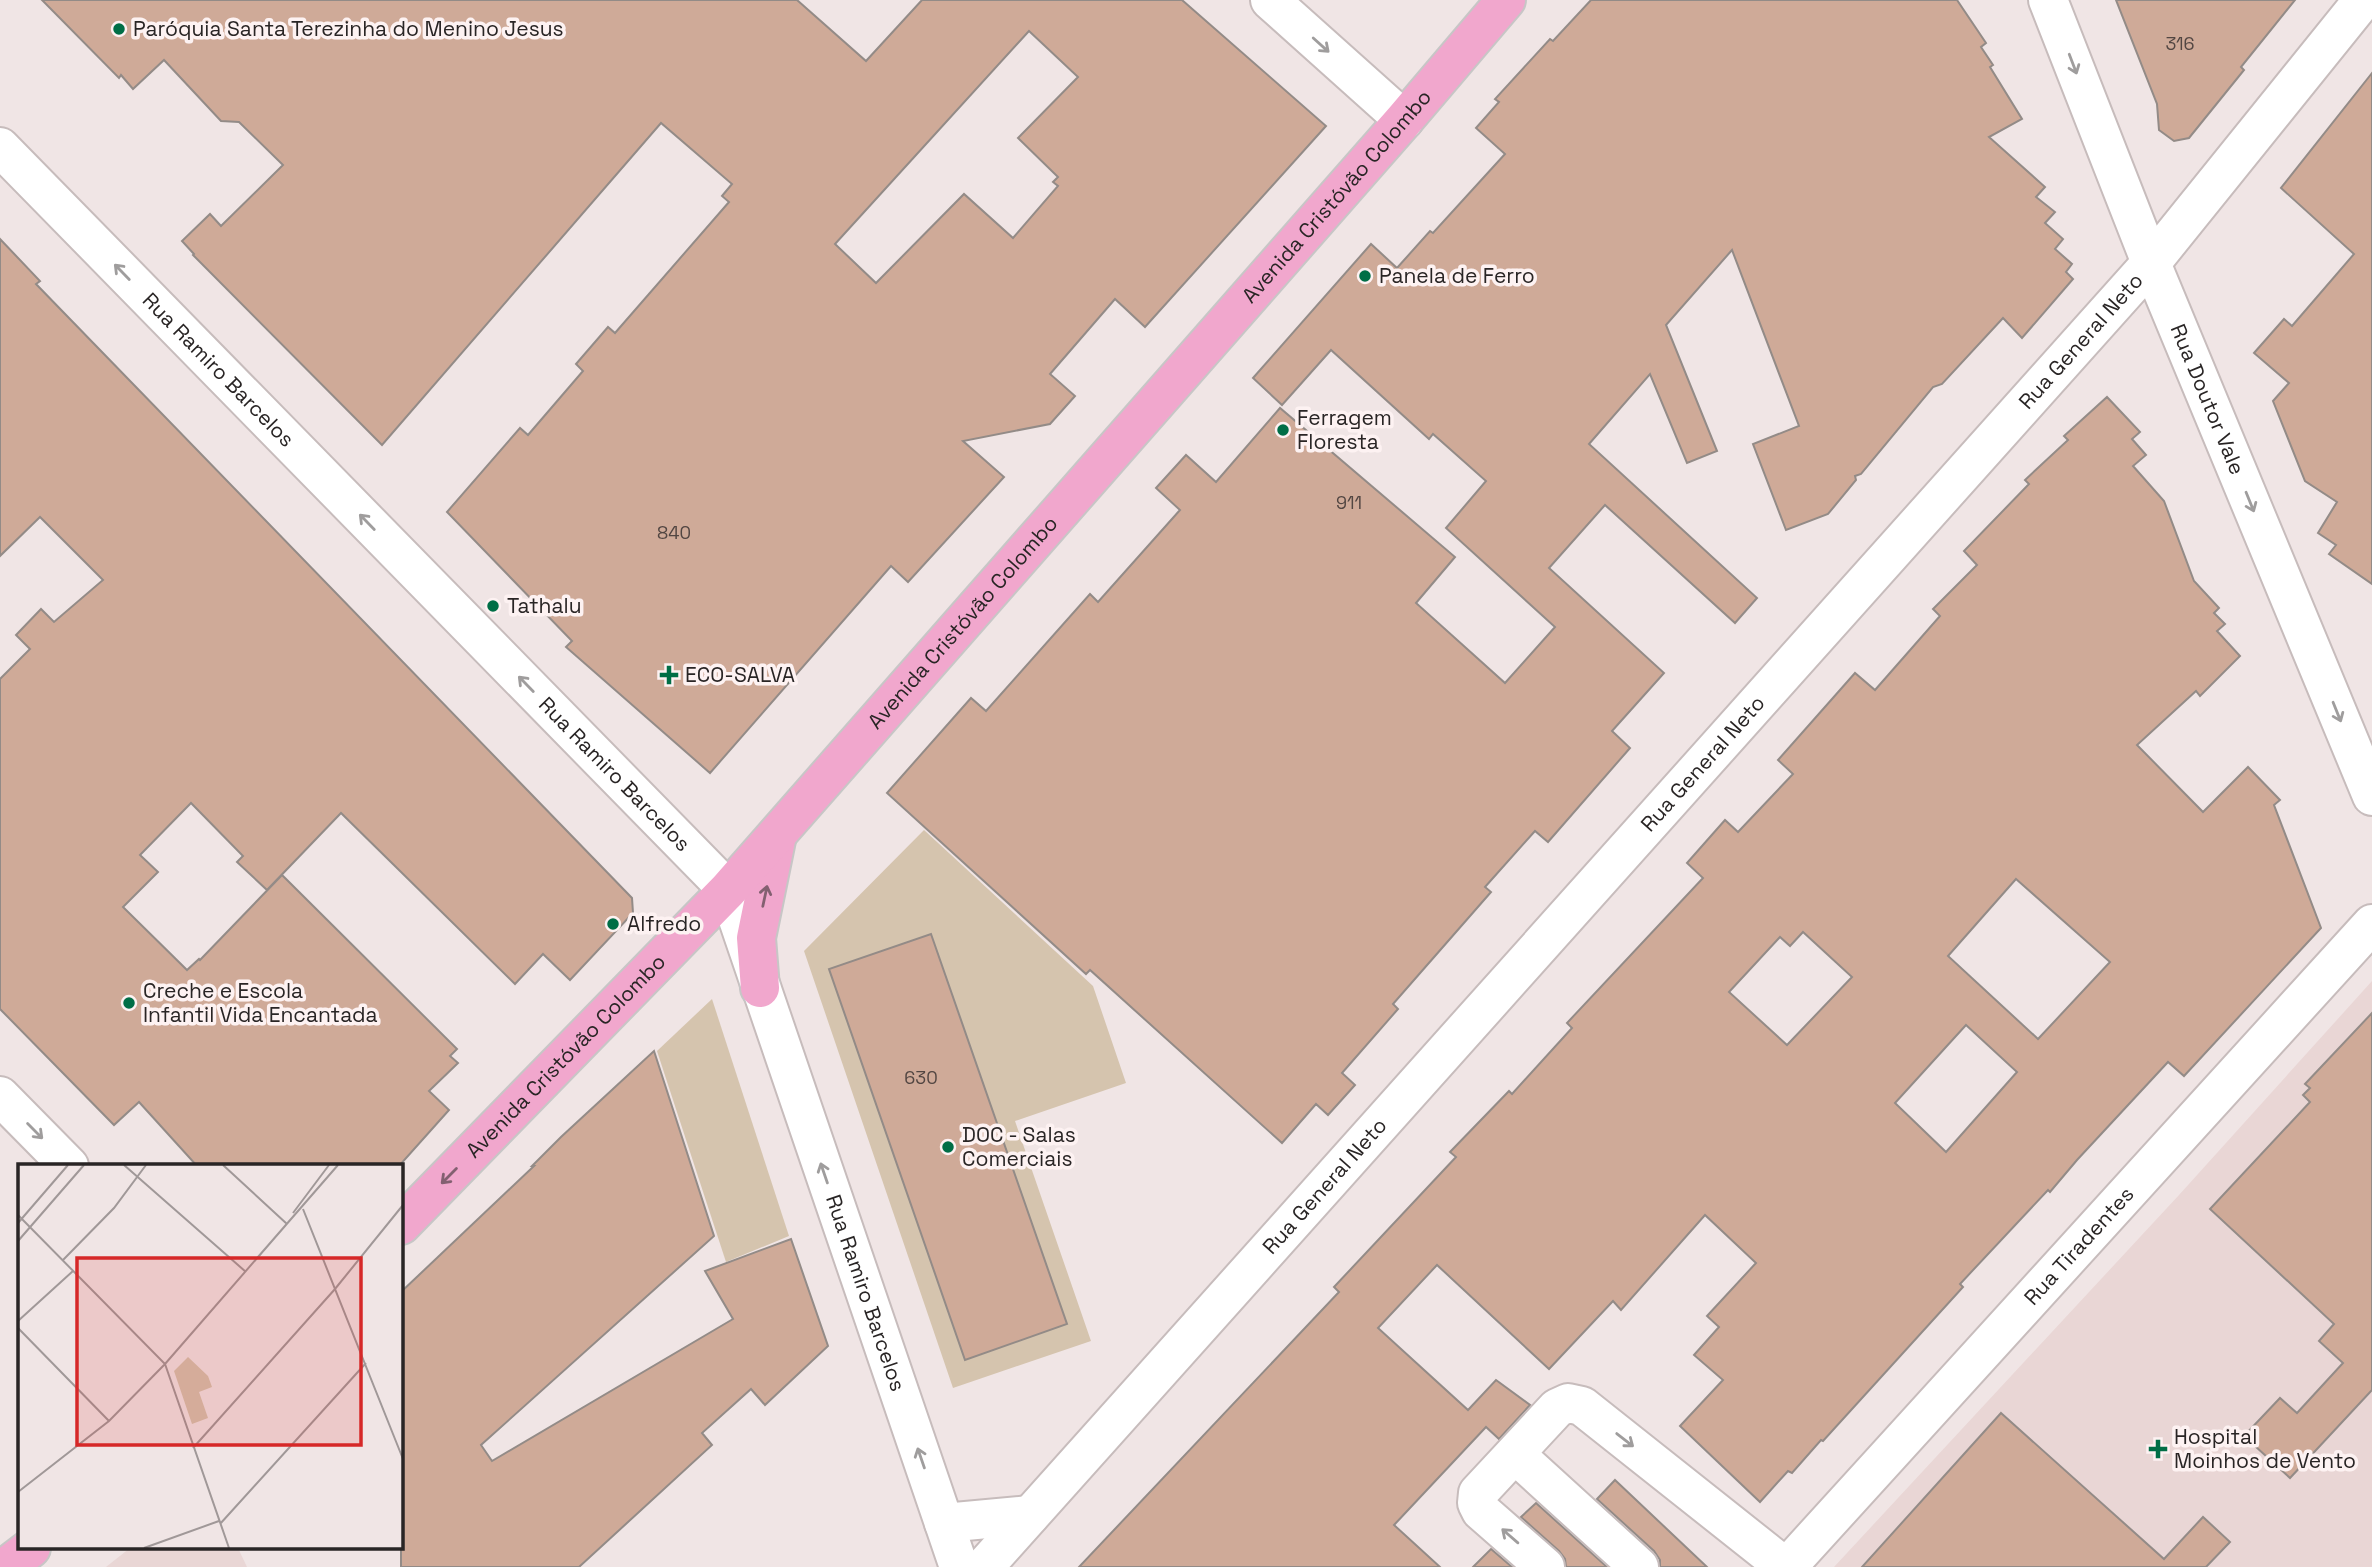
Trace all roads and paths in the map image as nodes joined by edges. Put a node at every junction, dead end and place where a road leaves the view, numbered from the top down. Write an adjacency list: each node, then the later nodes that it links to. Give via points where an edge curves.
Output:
1 (1270, 0): 5 (street, one-way to 5)
2 (1506, 0): 5 (main road, Avenida Cristóvão Colombo)
3 (2048, 0): 7 (street, Rua Doutor Vale, one-way to 7)
4 (2363, 0): 7 (street, Rua General Neto)
5 (1405, 120): 9 (main road, Avenida Cristóvão Colombo)
6 (0, 147): 10 (street, Rua Ramiro Barcelos, one-way to 6)
7 (2151, 263): 8 (street, Rua Doutor Vale, one-way to 8); 17 (street, Rua General Neto)
8 (2372, 796)
9 (777, 834): 10 (main road, Avenida Cristóvão Colombo); 12 (main road, one-way to 9, via 756,938)
10 (728, 890): 12 (street, Rua Ramiro Barcelos); 15 (main road, Avenida Cristóvão Colombo, one-way to 15)
11 (2372, 924): 20 (street, Rua Tiradentes)
12 (760, 988): 18 (street, Rua Ramiro Barcelos, one-way to 12)
13 (0, 1096): 14 (street, one-way to 14)
14 (67, 1164)
15 (402, 1224)
16 (1516, 1455): 20 (street, one-way to 20, via 1557,1408 1582,1406); 24 (street, one-way to 16, via 1477,1503 1478,1493); 25 (street)
17 (1030, 1515): 18 (street); 23 (street, Rua General Neto)
18 (944, 1522): 22 (street, Rua Ramiro Barcelos)
19 (28, 1550): 21 (main road)
20 (1793, 1565)
21 (6, 1567)
22 (959, 1567)
23 (984, 1567)
24 (1545, 1567)
25 (1639, 1567)

